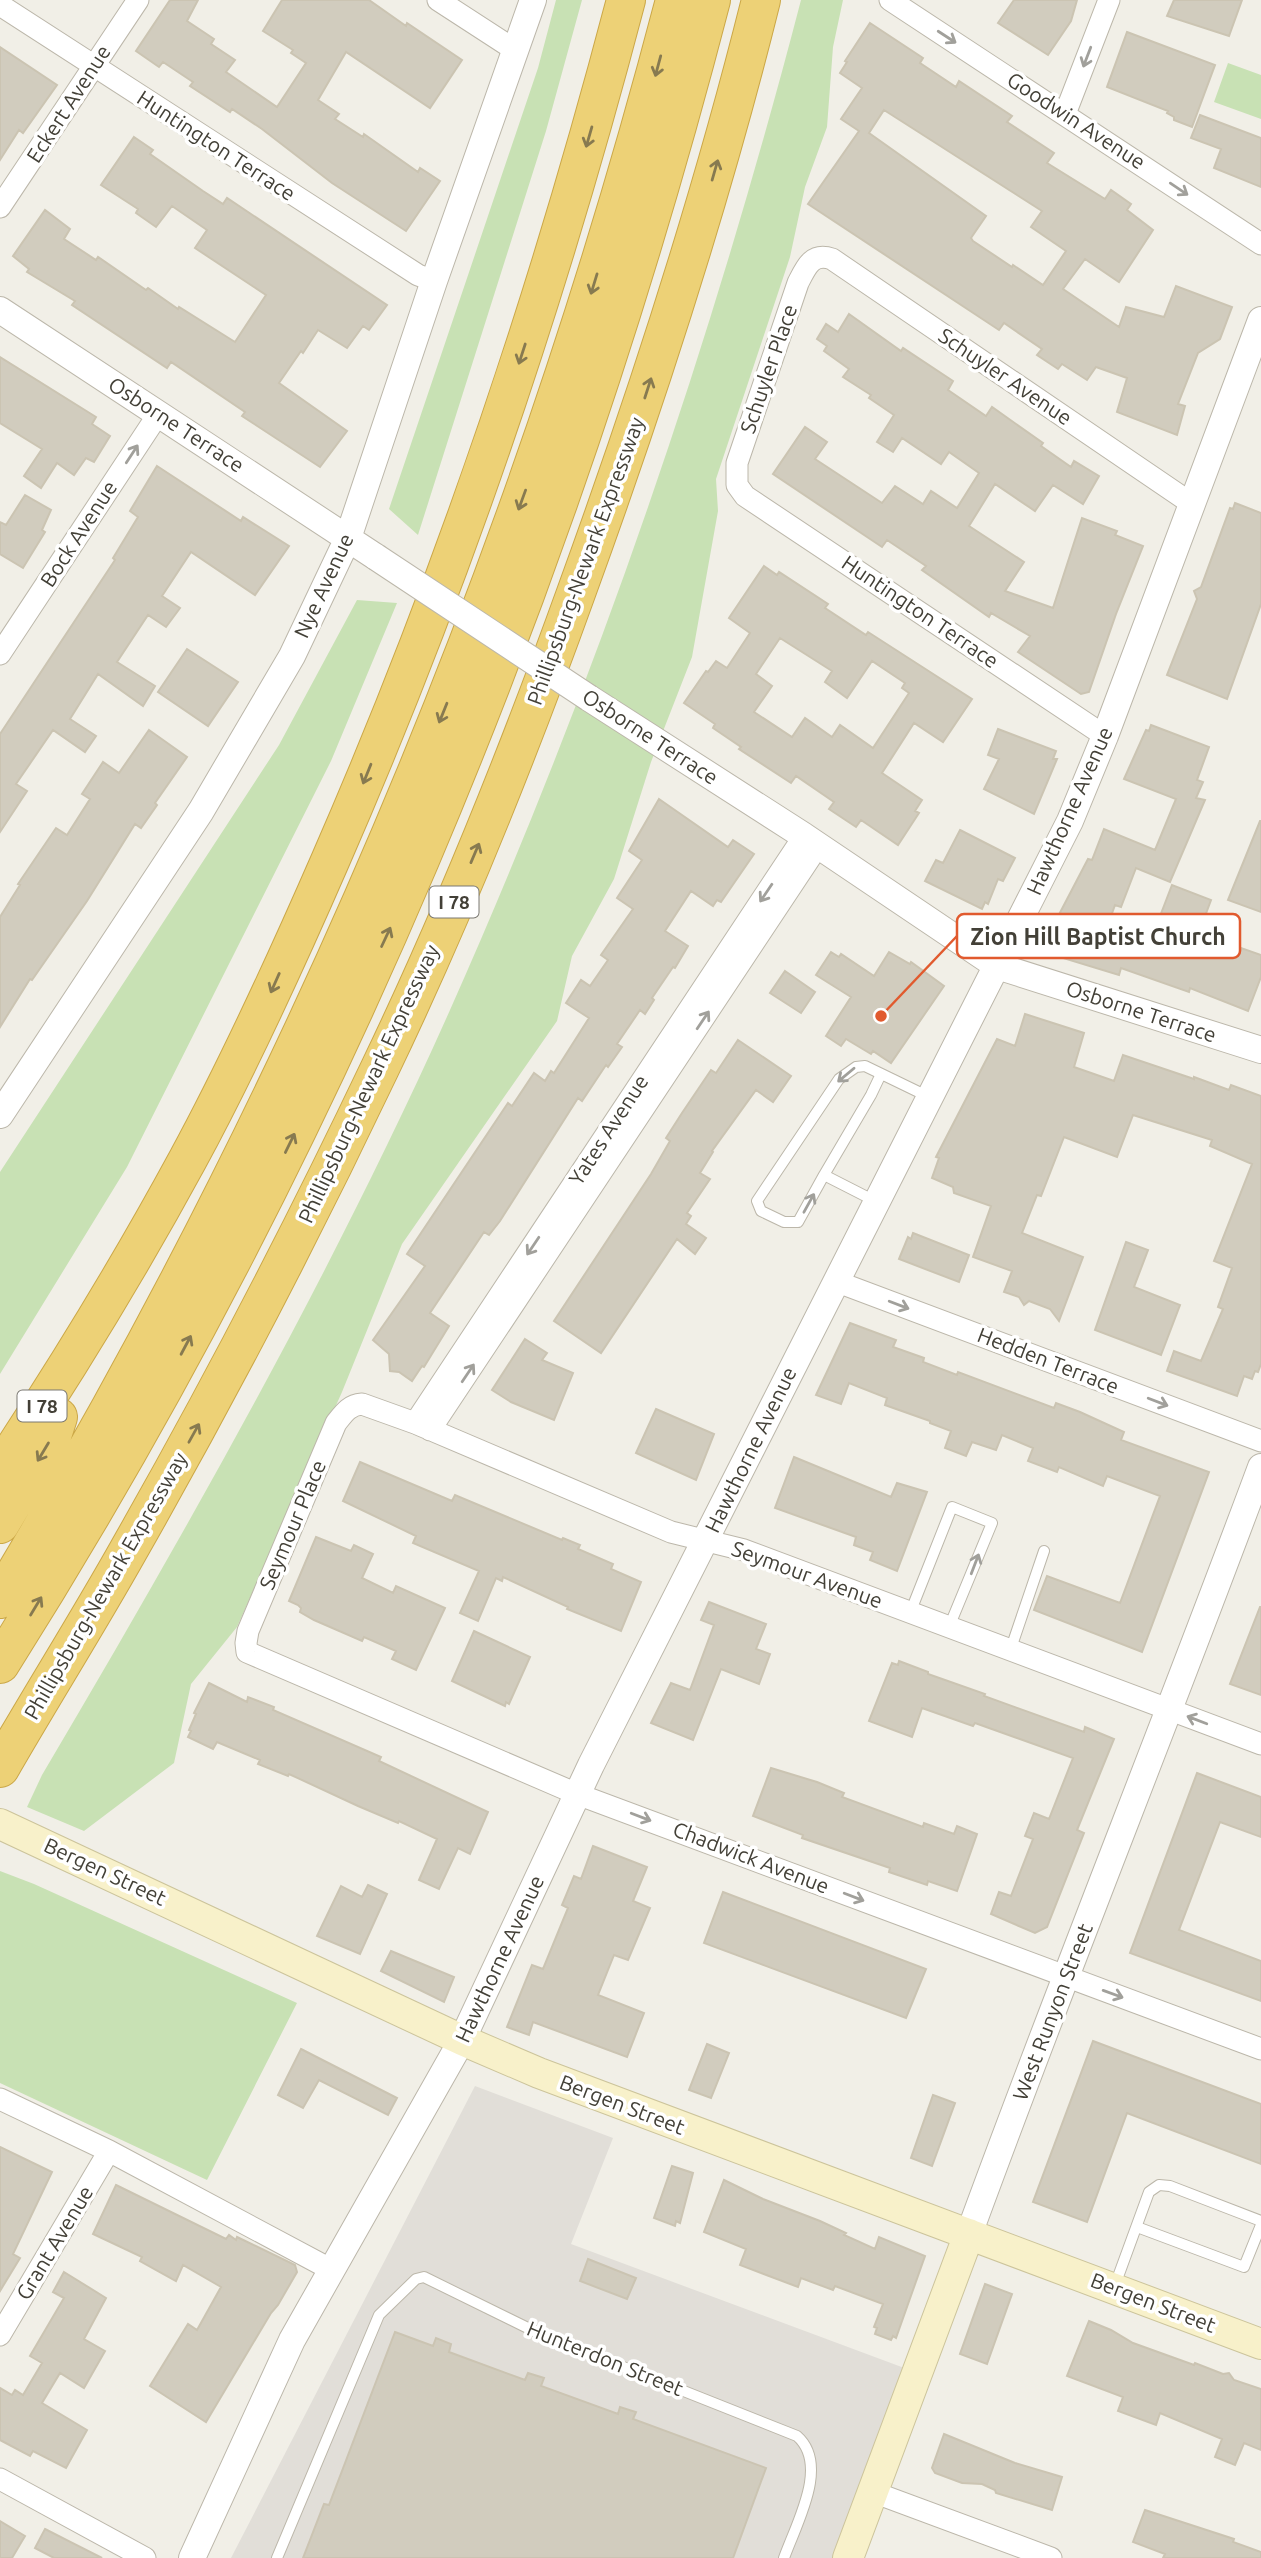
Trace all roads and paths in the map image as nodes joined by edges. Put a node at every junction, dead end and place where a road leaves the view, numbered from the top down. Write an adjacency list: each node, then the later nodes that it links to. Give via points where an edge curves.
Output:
1 (138, 0): 12 (street, Eckert Avenue)
2 (438, 0): 11 (street)
3 (533, 0): 11 (street, Nye Avenue)
4 (626, 0): 35 (highway, I 78, one-way to 35, via 551,267 497,430 372,761 226,1085)
5 (675, 0): 44 (highway, one-way to 44, via 612,226 540,452 403,810 312,1016 226,1194 121,1391)
6 (711, 0): 49 (highway, I 78, one-way to 6, via 148,1415 223,1276 317,1088 420,861 514,626 587,420 658,195)
7 (761, 0): 52 (highway, Phillipsburg-Newark Expressway / I 78, one-way to 7, via 127,1553 240,1346 381,1065 455,899 534,706 633,435 696,236)
8 (890, 0): 13 (street, Goodwin Avenue, one-way to 13)
9 (1109, 0): 13 (street, one-way to 13)
10 (0, 5): 12 (street, Huntington Terrace)
11 (515, 50): 17 (street, Nye Avenue)
12 (94, 68): 14 (street, Eckert Avenue); 17 (street, Huntington Terrace)
13 (1065, 114): 15 (street, Goodwin Avenue, one-way to 15)
14 (0, 208)
15 (1261, 244)
16 (816, 257): 21 (street, Schuyler Place, via 798,283 737,463); 22 (street, Schuyler Avenue, via 832,259)
17 (434, 281): 23 (street, Nye Avenue)
18 (0, 310): 20 (street, Osborne Terrace)
19 (1261, 320): 22 (street, Hawthorne Avenue)
20 (159, 413): 23 (street, Osborne Terrace); 24 (street, Bock Avenue, one-way to 20)
21 (737, 485): 25 (street, Huntington Terrace, via 745,496)
22 (1192, 504): 25 (street, Hawthorne Avenue)
23 (348, 538): 26 (street, Osborne Terrace, bridge); 31 (street, Nye Avenue, via 292,656 201,811)
24 (0, 654)
25 (1105, 736): 27 (street, Hawthorne Avenue, via 1070,821)
26 (811, 841): 27 (street, Osborne Terrace); 37 (street, Yates Avenue)
27 (997, 966): 28 (street, Osborne Terrace); 30 (street, Hawthorne Avenue)
28 (1261, 1050)
29 (881, 1074): 30 (lane); 32 (lane); 32 (lane, one-way to 32, via 856,1067 839,1079 757,1201 761,1211 784,1222 798,1222)
30 (929, 1097): 33 (street, Hawthorne Avenue)
31 (0, 1115)
32 (824, 1175): 33 (lane)
33 (875, 1201): 34 (street, Hawthorne Avenue)
34 (835, 1281): 38 (street, Hedden Terrace, one-way to 38); 42 (street, Hawthorne Avenue)
35 (83, 1342): 40 (highway, I 78); 41 (highway, one-way to 41, via 51,1439)
36 (354, 1405): 37 (street, Seymour Avenue, via 372,1406); 48 (street, Seymour Place, via 336,1423 248,1631)
37 (423, 1427): 42 (street, Seymour Avenue, via 671,1532)
38 (1261, 1441)
39 (1261, 1467): 50 (street, West Runyon Street)
40 (0, 1470)
41 (0, 1524)
42 (706, 1540): 45 (street, Seymour Avenue); 53 (street, Hawthorne Avenue)
43 (1044, 1551): 47 (lane)
44 (0, 1599)
45 (910, 1613): 46 (street, Seymour Avenue); 46 (lane, one-way to 45, via 992,1522 952,1507)
46 (949, 1627): 47 (street, Seymour Avenue)
47 (1010, 1651): 50 (street, Seymour Avenue)
48 (247, 1652): 53 (street, Chadwick Avenue)
49 (0, 1664)
50 (1170, 1710): 51 (street, Seymour Avenue, one-way to 50); 55 (street, West Runyon Street)
51 (1261, 1744)
52 (4, 1760)
53 (577, 1794): 55 (street, Chadwick Avenue, one-way to 55); 56 (street, Hawthorne Avenue)
54 (12, 1830): 56 (main road, Bergen Street)
55 (1066, 1976): 57 (street, Chadwick Avenue, one-way to 57); 62 (street, West Runyon Street)
56 (462, 2040): 62 (main road, Bergen Street); 64 (street, Hawthorne Avenue)
57 (1261, 2049)
58 (0, 2099): 59 (street)
59 (109, 2151): 64 (street); 66 (street, Grant Avenue)
60 (1261, 2223): 61 (lane, via 1159,2185 1149,2192); 63 (lane)
61 (1137, 2227): 63 (lane, via 1244,2267); 65 (lane)
62 (969, 2234): 65 (main road, Bergen Street); 69 (main road, West Runyon Street)
63 (1257, 2249)
64 (330, 2269): 71 (street, Hawthorne Avenue, via 292,2340)
65 (1114, 2288): 67 (main road, Bergen Street)
66 (0, 2336)
67 (1261, 2344)
68 (0, 2479): 70 (street)
69 (873, 2492): 74 (main road, West Runyon Street); 75 (street)
70 (145, 2558)
71 (192, 2558)
72 (277, 2558): 73 (lane, Hunterdon Street, via 379,2315 416,2279 424,2277 540,2334 797,2436 811,2457 811,2482)
73 (784, 2558)
74 (848, 2558)
75 (1051, 2558)

